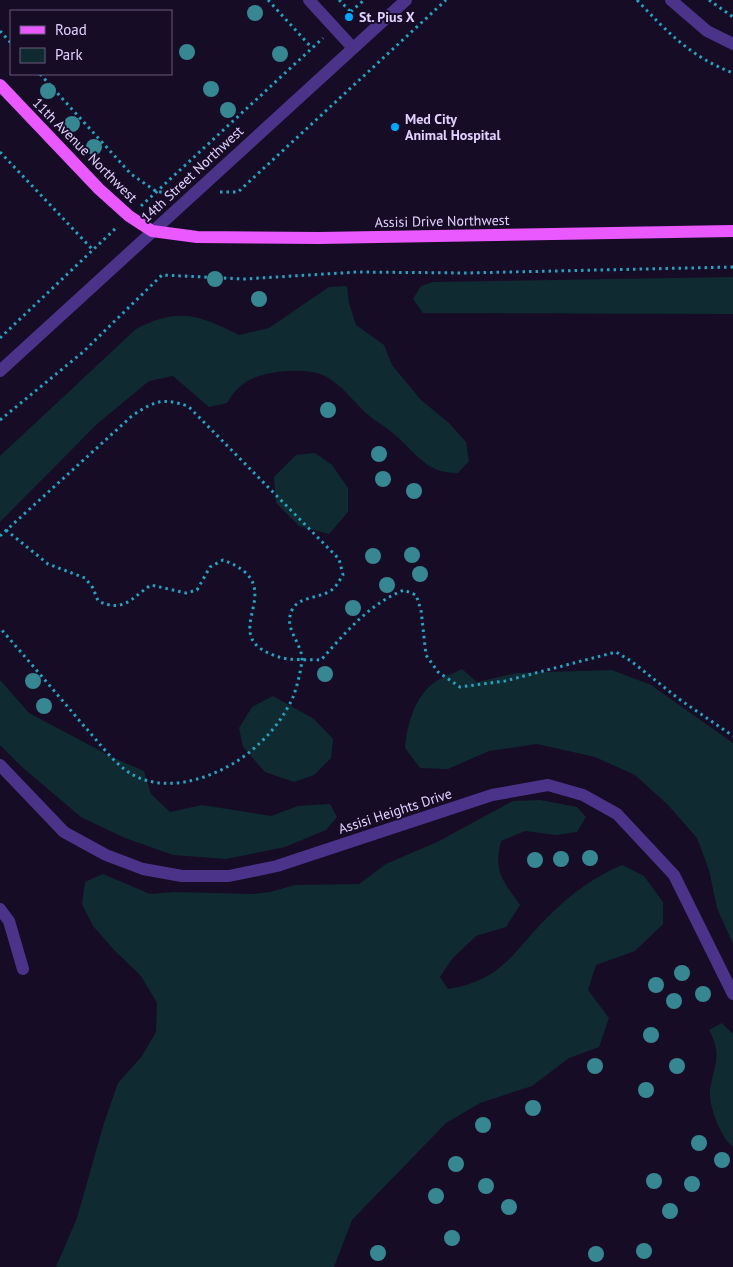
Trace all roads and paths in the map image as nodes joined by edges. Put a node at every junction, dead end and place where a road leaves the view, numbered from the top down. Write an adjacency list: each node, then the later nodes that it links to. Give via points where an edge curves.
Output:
1 (268, 0): 16 (path, via 312,48 157,192 131,174)
2 (309, 0): 14 (street)
3 (339, 0): 4 (path, via 351,12)
4 (364, 0)
5 (406, 0): 14 (street, 14th Street Northwest)
6 (446, 0): 19 (path)
7 (637, 0): 15 (path, via 689,51)
8 (671, 0): 13 (street, via 707,30)
9 (709, 0): 10 (path)
10 (733, 17)
11 (0, 31): 12 (path)
12 (10, 42)
13 (733, 44)
14 (353, 48): 20 (street, 14th Street Northwest)
15 (733, 73)
16 (41, 75)
17 (0, 85): 20 (main road, 11th Avenue Northwest, via 99,189)
18 (0, 152): 23 (path, via 93,250)
19 (238, 192)
20 (152, 231): 21 (main road, Assisi Drive Northwest, via 197,238); 24 (street, 14th Street Northwest)
21 (733, 231)
22 (733, 267): 25 (path, via 358,272 244,279 162,275 83,352)
23 (1, 335)
24 (1, 369)
25 (0, 420)
26 (6, 530): 27 (path); 29 (path, via 48,564 85,578 98,601 111,607 126,604 151,585 186,593 197,590 210,567 223,560 236,565 252,578 256,590 250,621 251,639 261,650 280,658); 29 (path, via 134,415 151,404 168,400 188,406 338,560 343,575 334,588 292,608 288,622)
27 (0, 536)
28 (0, 628): 29 (path, via 112,757 135,776 154,782 182,783 210,776 255,748 293,696)
29 (302, 659): 30 (path, via 321,660 363,614 404,590 416,595 426,655 438,672 460,688 505,681 616,652)
30 (733, 736)
31 (0, 765): 34 (street, Assisi Heights Drive, via 64,832 106,855 143,869 182,876 229,876 277,866 492,795 548,785 583,795 617,814 674,875)
32 (0, 909): 33 (street, via 9,921)
33 (23, 969)
34 (733, 994)

